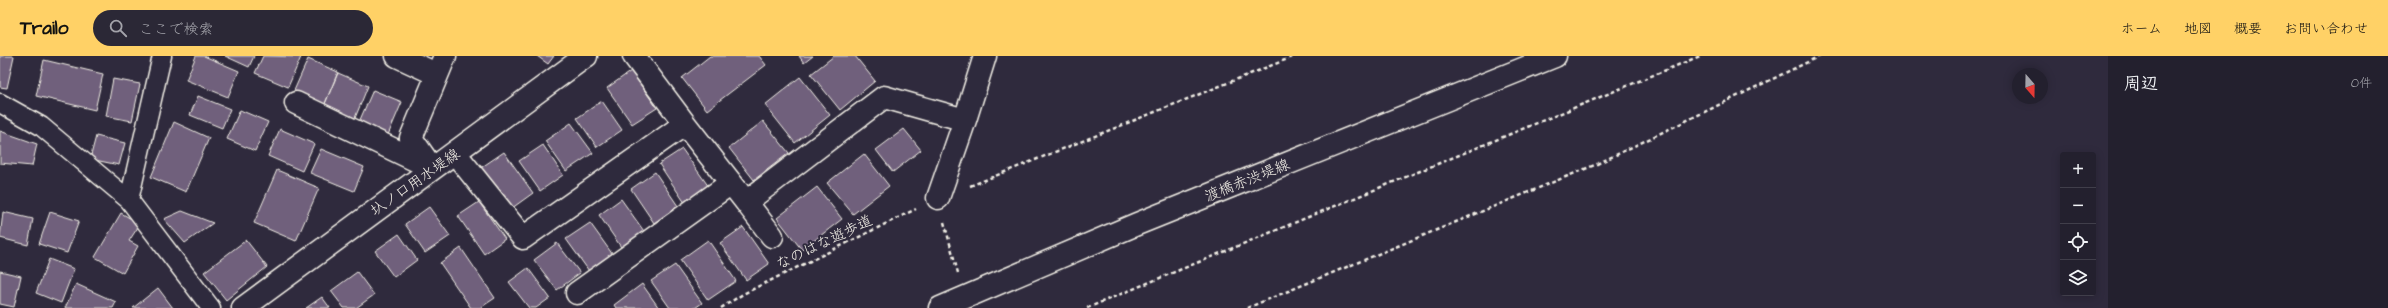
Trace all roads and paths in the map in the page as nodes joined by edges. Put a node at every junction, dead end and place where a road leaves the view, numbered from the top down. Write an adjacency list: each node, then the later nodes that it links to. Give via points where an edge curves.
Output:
1 (162, 56): 19 (lane)
2 (397, 56): 10 (street)
3 (586, 56): 15 (street, 圦ノ口用水堤線)
4 (634, 56): 14 (street)
5 (985, 56): 13 (street)
6 (1294, 56): 18 (path, なのはな遊歩道)
7 (1555, 56): 27 (street, 渡橋赤渋堤線, via 1137,224)
8 (1700, 56): 28 (path)
9 (1820, 56): 29 (path, via 1597,164)
10 (440, 65): 16 (street, via 412,138)
11 (0, 103): 19 (lane, via 41,126)
12 (296, 103): 16 (street)
13 (965, 120): 18 (street); 20 (street, via 884,97)
14 (685, 124): 15 (street, via 523,238); 17 (street)
15 (455, 153): 16 (street, 圦ノ口用水堤線)
16 (432, 168): 25 (street, 圦ノ口用水堤線)
17 (731, 183): 20 (street); 23 (street)
18 (938, 198): 22 (path); 26 (path, なのはな遊歩道, via 743,294)
19 (129, 200): 24 (lane)
20 (746, 202): 21 (street)
21 (772, 236)
22 (959, 278)
23 (577, 293)
24 (211, 308)
25 (243, 308)
26 (721, 308)
27 (940, 308)
28 (1088, 308)
29 (1247, 308)

